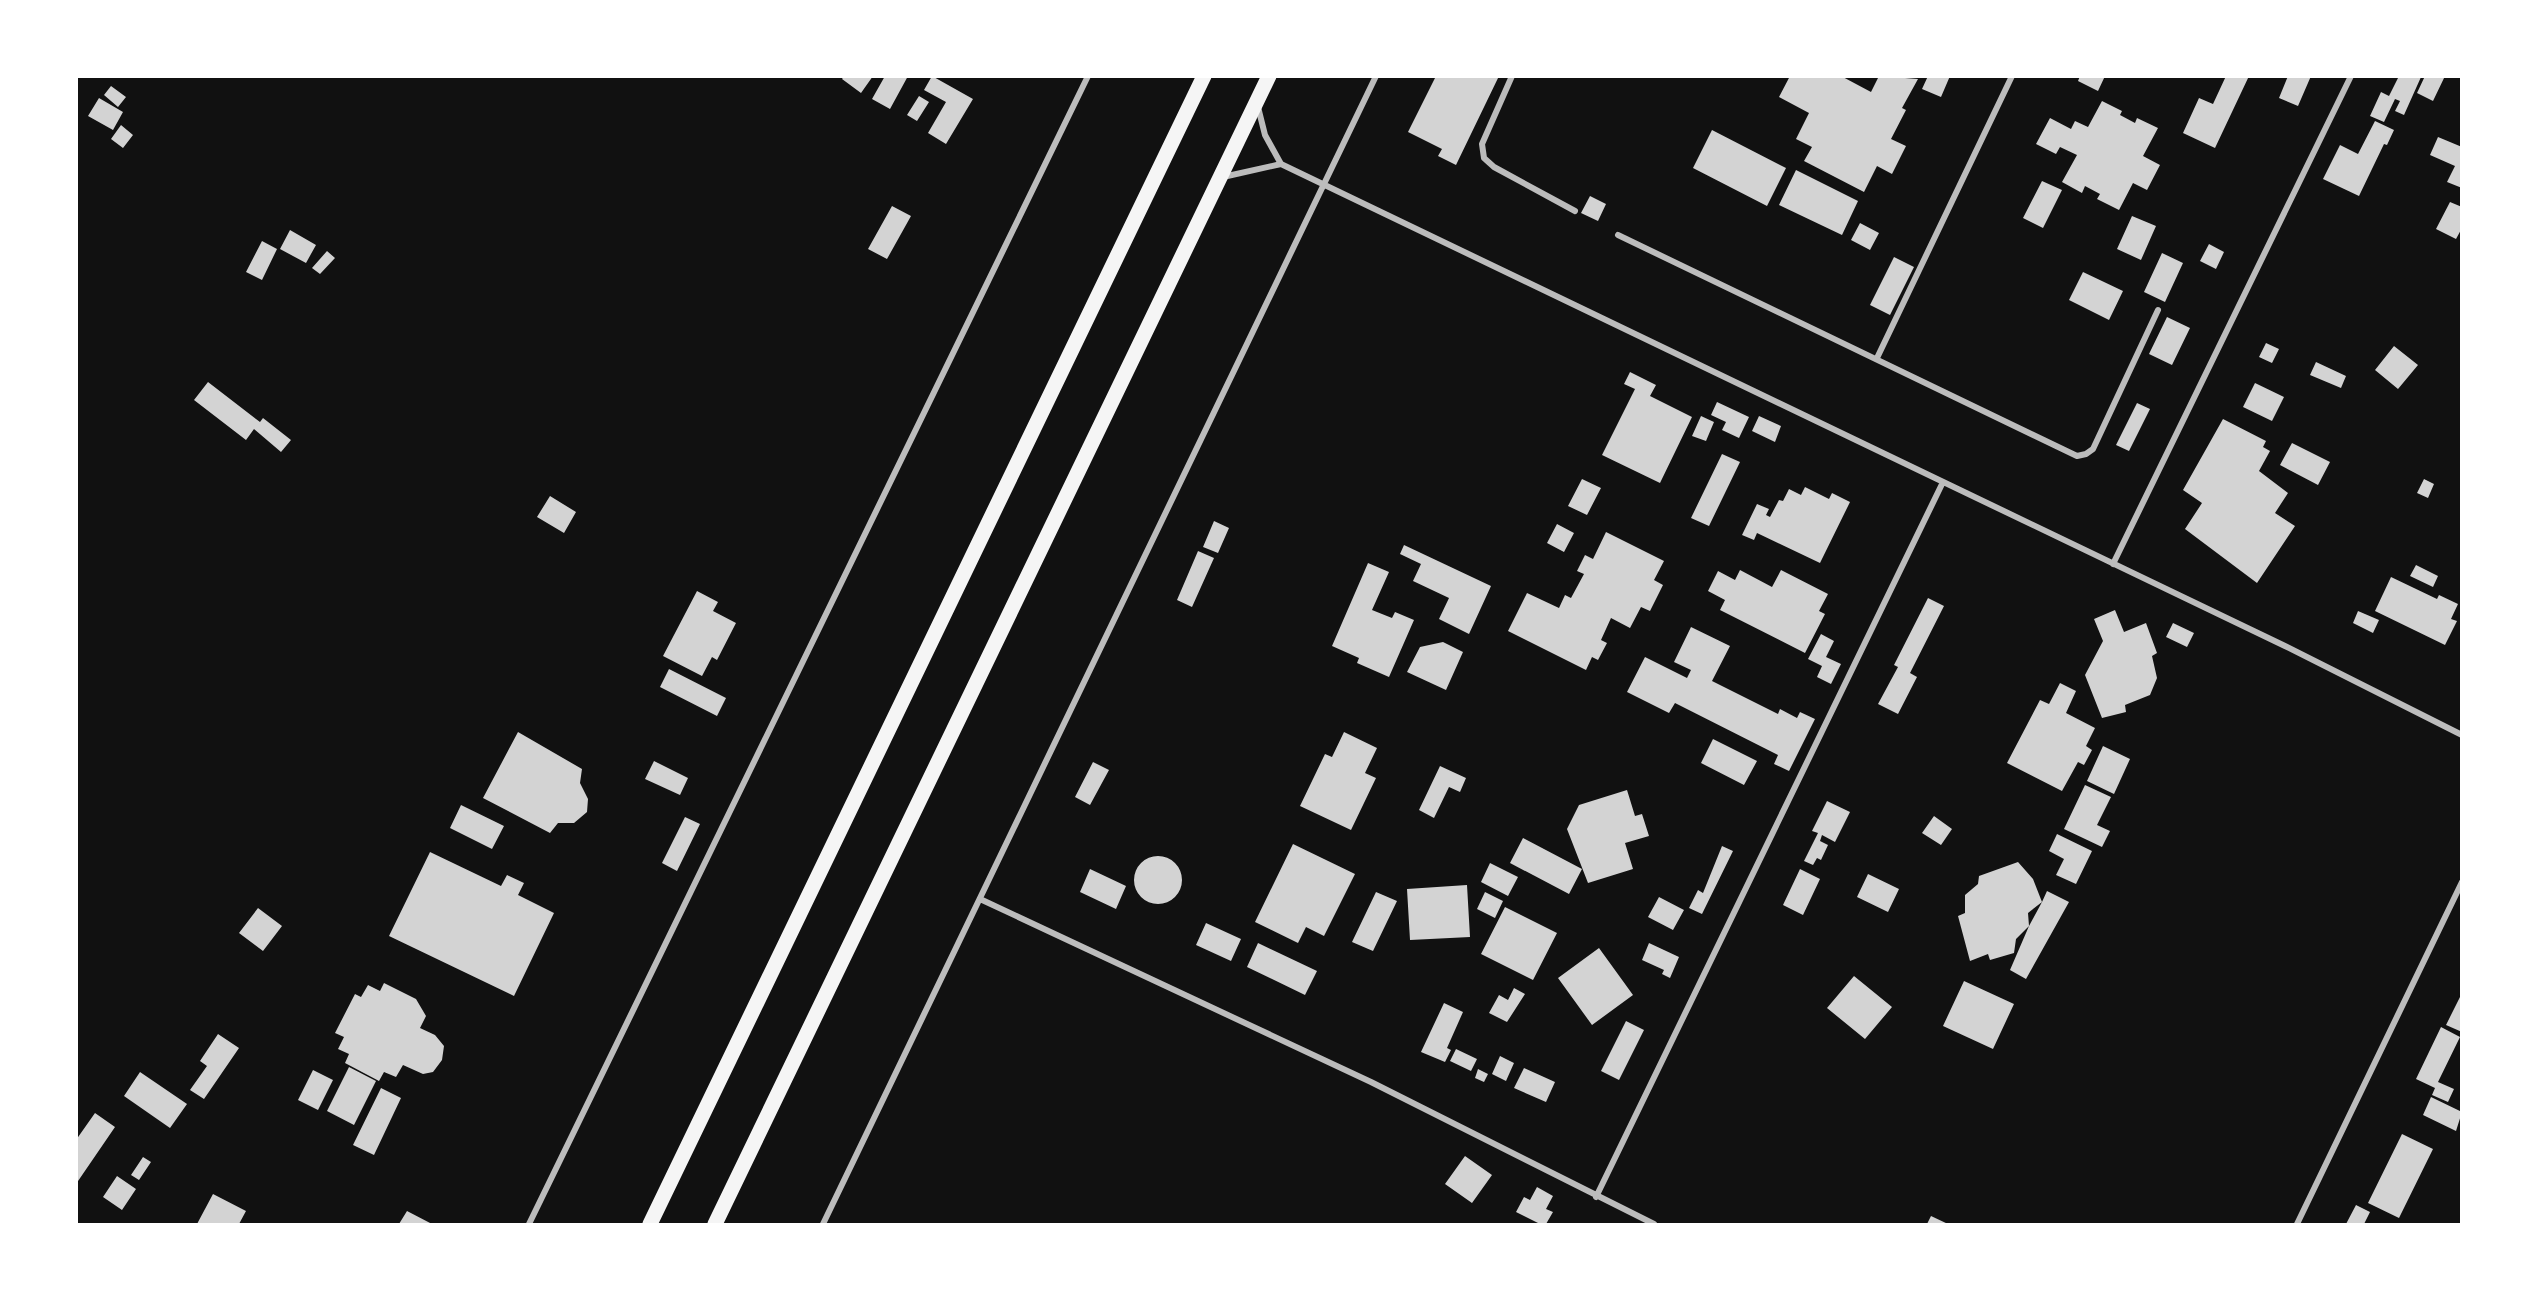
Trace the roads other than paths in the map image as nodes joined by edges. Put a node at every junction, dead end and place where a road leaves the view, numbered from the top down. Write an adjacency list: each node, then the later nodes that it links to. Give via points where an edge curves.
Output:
1 (1088, 76): 22 (street)
2 (1204, 76): 23 (main road)
3 (1269, 76): 8 (main road)
4 (1377, 76): 11 (street)
5 (1512, 76): 12 (street, via 1482,144 1484,158)
6 (2012, 76): 15 (street)
7 (2351, 76): 17 (street)
8 (1257, 102): 9 (street, via 1265,135); 10 (main road)
9 (1281, 164): 10 (street); 11 (street)
10 (1222, 178): 24 (main road)
11 (1324, 184): 16 (street); 20 (street)
12 (1575, 211)
13 (1618, 235): 15 (street)
14 (2158, 310): 15 (street, via 2093,449 2077,456)
15 (1877, 358)
16 (1943, 482): 17 (street); 21 (street)
17 (2113, 564): 18 (street)
18 (2462, 735)
19 (2462, 882): 27 (street)
20 (980, 899): 21 (street, via 1371,1082); 25 (street)
21 (1596, 1197): 26 (street)
22 (529, 1224)
23 (650, 1224)
24 (715, 1224)
25 (823, 1224)
26 (1654, 1224)
27 (2296, 1224)

